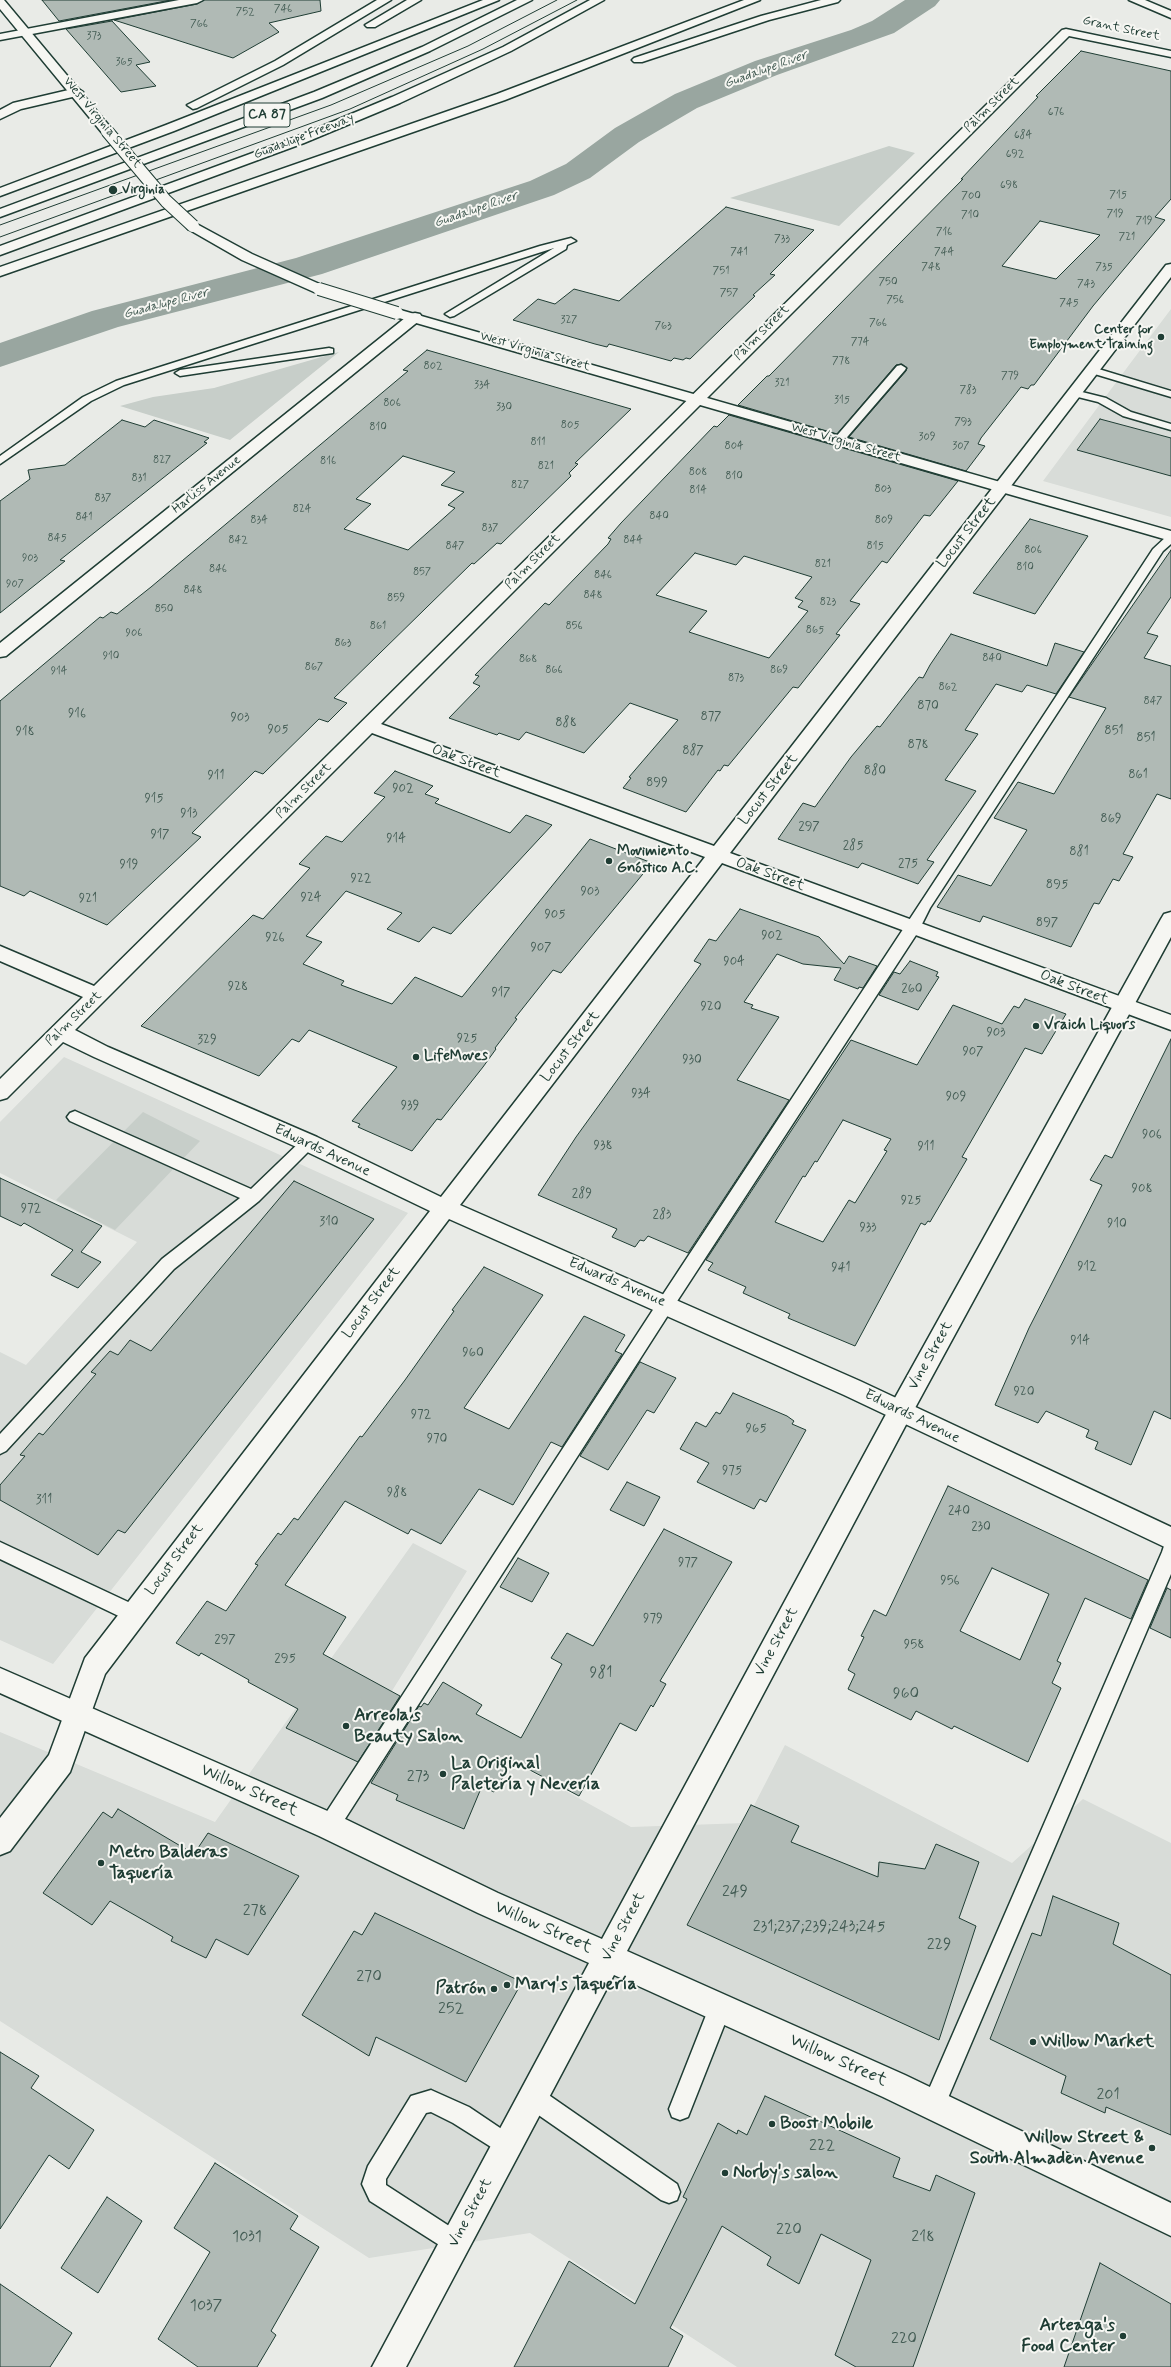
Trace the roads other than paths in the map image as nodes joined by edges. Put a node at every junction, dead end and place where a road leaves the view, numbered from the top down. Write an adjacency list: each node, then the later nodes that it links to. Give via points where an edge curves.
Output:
1 (197, 0): 14 (main road)
2 (385, 0): 23 (main road, via 279,63)
3 (415, 0): 12 (main road)
4 (493, 0): 25 (main road, via 170,128)
5 (526, 0): 26 (main road, CA 87, via 426,49 318,95)
6 (598, 0): 27 (main road, Guadalupe Freeway / CA 87, via 506,49 402,98 300,140)
7 (754, 0): 22 (main road, via 501,97)
8 (833, 0): 18 (main road, via 765,18)
9 (1135, 0): 11 (main road)
10 (0, 2): 14 (main road, West Virginia Street)
11 (1171, 15)
12 (358, 32)
13 (1066, 32): 17 (main road, Grant Street); 38 (main road, Palm Street)
14 (25, 33): 15 (main road); 20 (main road, West Virginia Street)
15 (0, 37)
16 (333, 45): 23 (main road, via 211,104)
17 (1171, 54)
18 (623, 65)
19 (593, 75): 22 (main road)
20 (77, 92): 21 (main road, via 17,106); 31 (main road, West Virginia Street, bridge, via 166,201 193,226 216,241 300,282)
21 (0, 115)
22 (338, 154): 29 (main road)
23 (86, 155): 24 (main road)
24 (0, 188)
25 (0, 192)
26 (0, 213)
27 (0, 251)
28 (1171, 268): 34 (main road, Locust Street)
29 (0, 272)
30 (450, 314): 35 (lane, via 552,255 571,241)
31 (414, 317): 38 (main road, West Virginia Street); 44 (main road, Harliss Avenue)
32 (330, 351): 35 (lane)
33 (900, 368): 40 (lane)
34 (1092, 370): 36 (main road, Locust Street); 37 (lane)
35 (137, 378): 41 (lane, via 102,390)
36 (1074, 393): 39 (lane, via 1102,400 1127,414); 42 (main road, Locust Street)
37 (1171, 394)
38 (695, 399): 40 (main road, West Virginia Street); 45 (main road, Palm Street)
39 (1171, 427)
40 (838, 440): 42 (main road, West Virginia Street)
41 (0, 460)
42 (1002, 487): 43 (main road, West Virginia Street); 46 (main road, Locust Street)
43 (1171, 537): 48 (lane, via 1159,550 1109,624 924,906)
44 (0, 652)
45 (370, 726): 46 (main road, Oak Street); 50 (main road, Palm Street)
46 (718, 856): 48 (main road, Oak Street); 58 (main road, Locust Street)
47 (1171, 919): 51 (main road, Vine Street)
48 (913, 928): 51 (main road, Oak Street); 59 (lane)
49 (0, 953): 50 (main road)
50 (98, 996): 53 (main road, Palm Street)
51 (1124, 1007): 52 (main road, Oak Street); 60 (main road, Vine Street)
52 (1171, 1023)
53 (62, 1032): 54 (main road, Palm Street); 56 (main road, Edwards Avenue, via 101,1052)
54 (0, 1092)
55 (75, 1116): 57 (lane)
56 (308, 1143): 57 (lane); 58 (main road, Edwards Avenue)
57 (253, 1198): 61 (lane, via 168,1264)
58 (445, 1209): 59 (main road, Edwards Avenue); 65 (main road, Locust Street)
59 (666, 1304): 60 (main road, Edwards Avenue); 68 (lane)
60 (900, 1412): 62 (main road, Edwards Avenue); 70 (main road, Vine Street)
61 (0, 1446)
62 (1171, 1540)
63 (0, 1550): 65 (lane)
64 (1171, 1552): 73 (lane)
65 (134, 1614): 67 (main road, Locust Street, via 94,1667)
66 (0, 1680): 67 (main road, Willow Street)
67 (75, 1715): 68 (main road, Willow Street); 69 (main road, Locust Street, via 60,1763)
68 (329, 1826): 70 (main road, Willow Street)
69 (0, 1840)
70 (608, 1958): 71 (main road, Willow Street); 72 (main road, Vine Street)
71 (720, 2008): 73 (main road, Willow Street); 74 (lane)
72 (532, 2097): 75 (main road, Vine Street); 76 (lane)
73 (934, 2104): 77 (main road, Willow Street)
74 (680, 2109)
75 (507, 2146): 78 (main road, Vine Street); 78 (lane, via 461,2115 431,2101 419,2104 376,2174 373,2184 378,2193)
76 (669, 2192)
77 (1171, 2220)
78 (455, 2243): 79 (main road, Vine Street)
79 (388, 2367)

